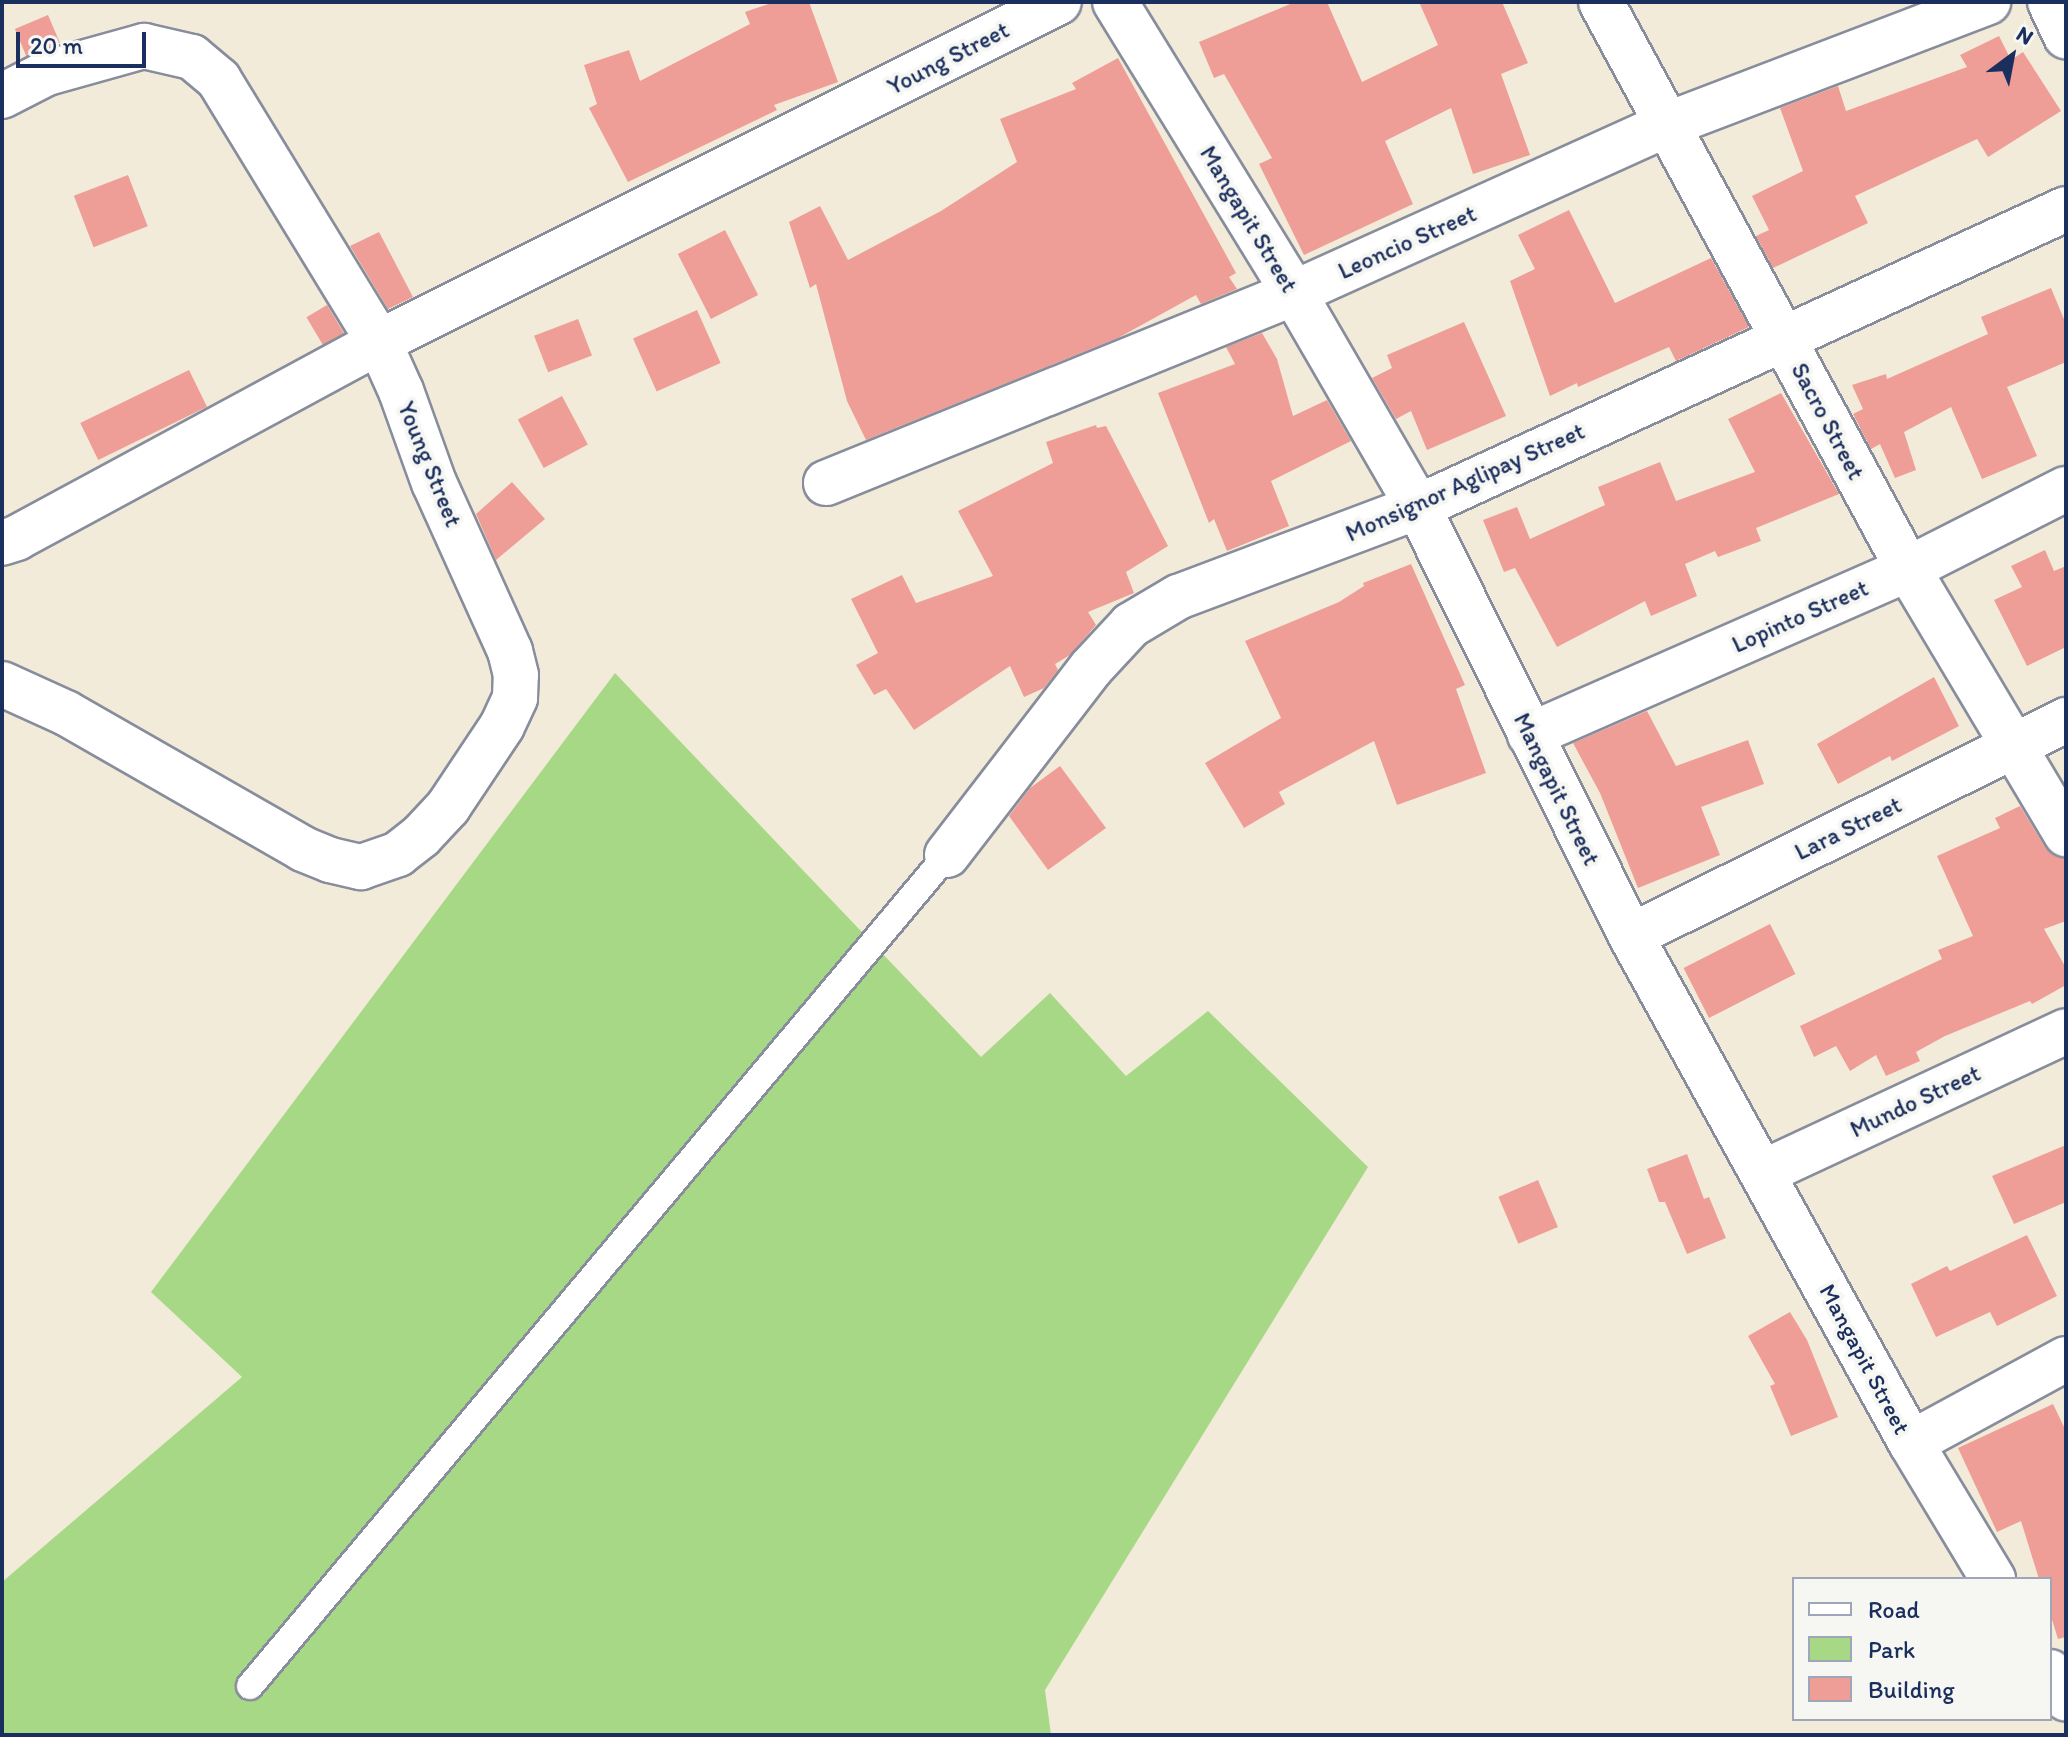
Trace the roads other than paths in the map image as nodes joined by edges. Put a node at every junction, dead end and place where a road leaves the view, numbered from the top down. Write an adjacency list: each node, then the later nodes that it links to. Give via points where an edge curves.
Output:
1 (1059, 2): 12 (street, Young Street)
2 (1115, 2): 10 (street, Mangapit Street)
3 (1601, 2): 8 (street, Sacro Street)
4 (1988, 2): 8 (street, Leoncio Street)
5 (2050, 2): 6 (street)
6 (2066, 36)
7 (2, 96): 12 (street, via 47,73 144,46 192,57 219,80)
8 (1666, 125): 10 (street, Leoncio Street); 11 (street, Sacro Street)
9 (2066, 209): 11 (street, Monsignor Aglipay Street)
10 (1294, 293): 13 (street, Leoncio Street); 15 (street, Mangapit Street)
11 (1783, 338): 15 (street, Monsignor Aglipay Street); 17 (street, Sacro Street)
12 (379, 342): 16 (street); 18 (street, Young Street, via 516,675 515,698 502,726 448,807 421,836 398,854 361,867 330,860 66,713)
13 (826, 483)
14 (2066, 489): 17 (street, Lopinto Street)
15 (1418, 507): 20 (street, Mangapit Street); 23 (street, Monsignor Aglipay Street, via 1178,597 1131,625 1058,709)
16 (2, 543)
17 (1908, 569): 20 (street, Lopinto Street); 21 (street, Sacro Street)
18 (2, 684)
19 (2066, 720): 21 (street, Lara Street)
20 (1530, 735): 24 (street, Mangapit Street)
21 (2011, 747): 22 (street, Sacro Street); 24 (street, Lara Street)
22 (2066, 834)
23 (947, 855): 31 (lane)
24 (1631, 936): 26 (street, Mangapit Street)
25 (2066, 1031): 26 (street, Mundo Street)
26 (1764, 1172): 28 (street, Mangapit Street)
27 (2066, 1359): 28 (street)
28 (1911, 1443): 29 (street, Mangapit Street)
29 (1992, 1577)
30 (2052, 1675): 32 (street)
31 (250, 1686)
32 (2066, 1699)

